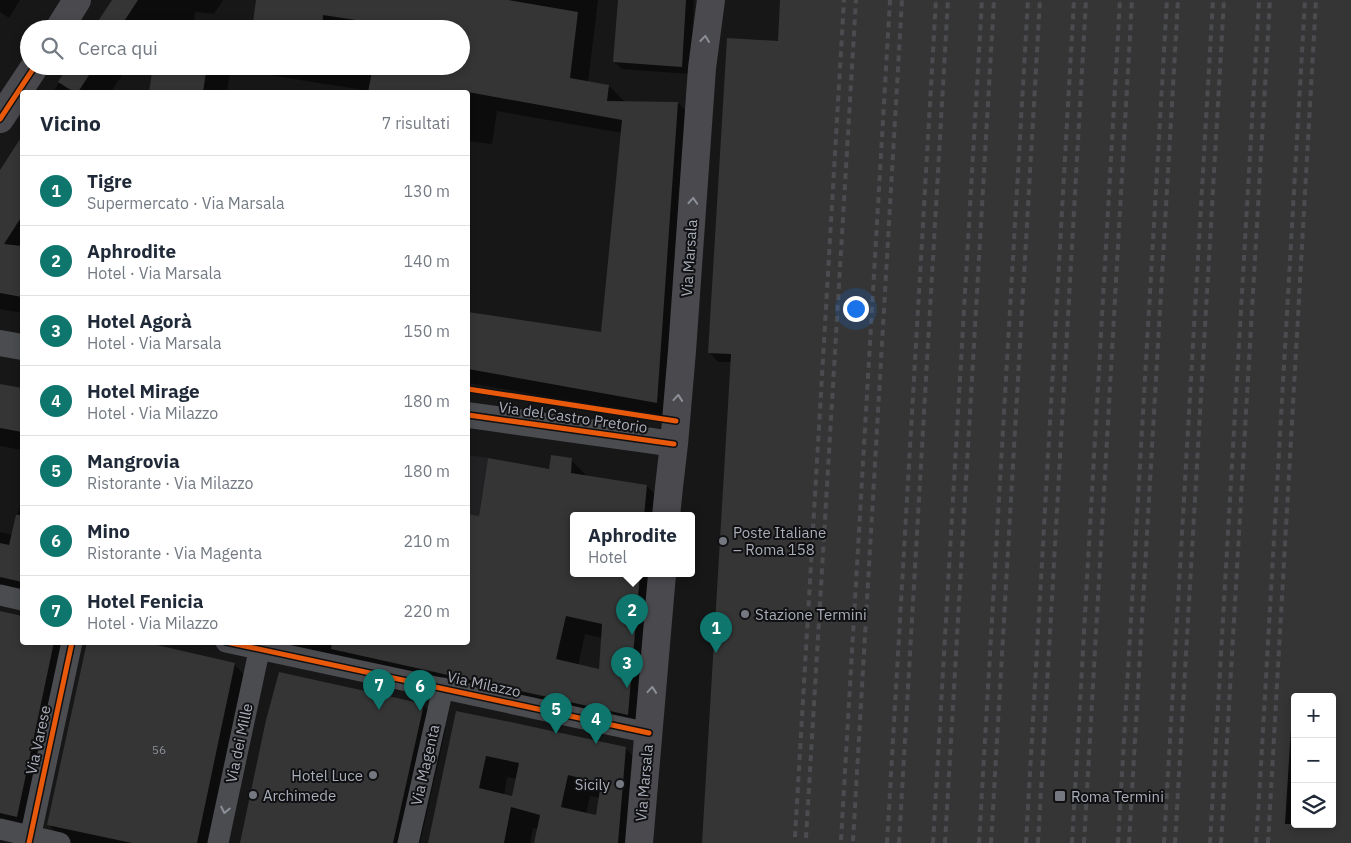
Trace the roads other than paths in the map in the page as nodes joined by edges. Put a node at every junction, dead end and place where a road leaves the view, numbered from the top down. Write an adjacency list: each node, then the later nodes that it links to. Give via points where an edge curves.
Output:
1 (77, 0): 3 (main road)
2 (711, 0): 9 (main road, Via Marsala, one-way to 2, via 701,82)
3 (65, 20)
4 (29, 75): 5 (main road)
5 (0, 119)
6 (0, 343): 7 (street)
7 (20, 347)
8 (470, 415): 9 (street, Via del Castro Pretorio)
9 (674, 444): 10 (main road, Via Marsala)
10 (666, 512)
11 (662, 577): 17 (main road, Via Marsala, one-way to 11)
12 (0, 595): 13 (street)
13 (20, 600)
14 (71, 645): 19 (street, Via Varese)
15 (261, 646): 16 (street, Via Milazzo); 21 (street, Via dei Mille, one-way to 21)
16 (443, 688): 17 (street, Via Milazzo); 22 (street, Via Magenta)
17 (649, 733): 23 (main road, Via Marsala)
18 (0, 829): 19 (street)
19 (29, 839): 20 (street)
20 (60, 843)
21 (218, 843)
22 (408, 843)
23 (640, 843)

